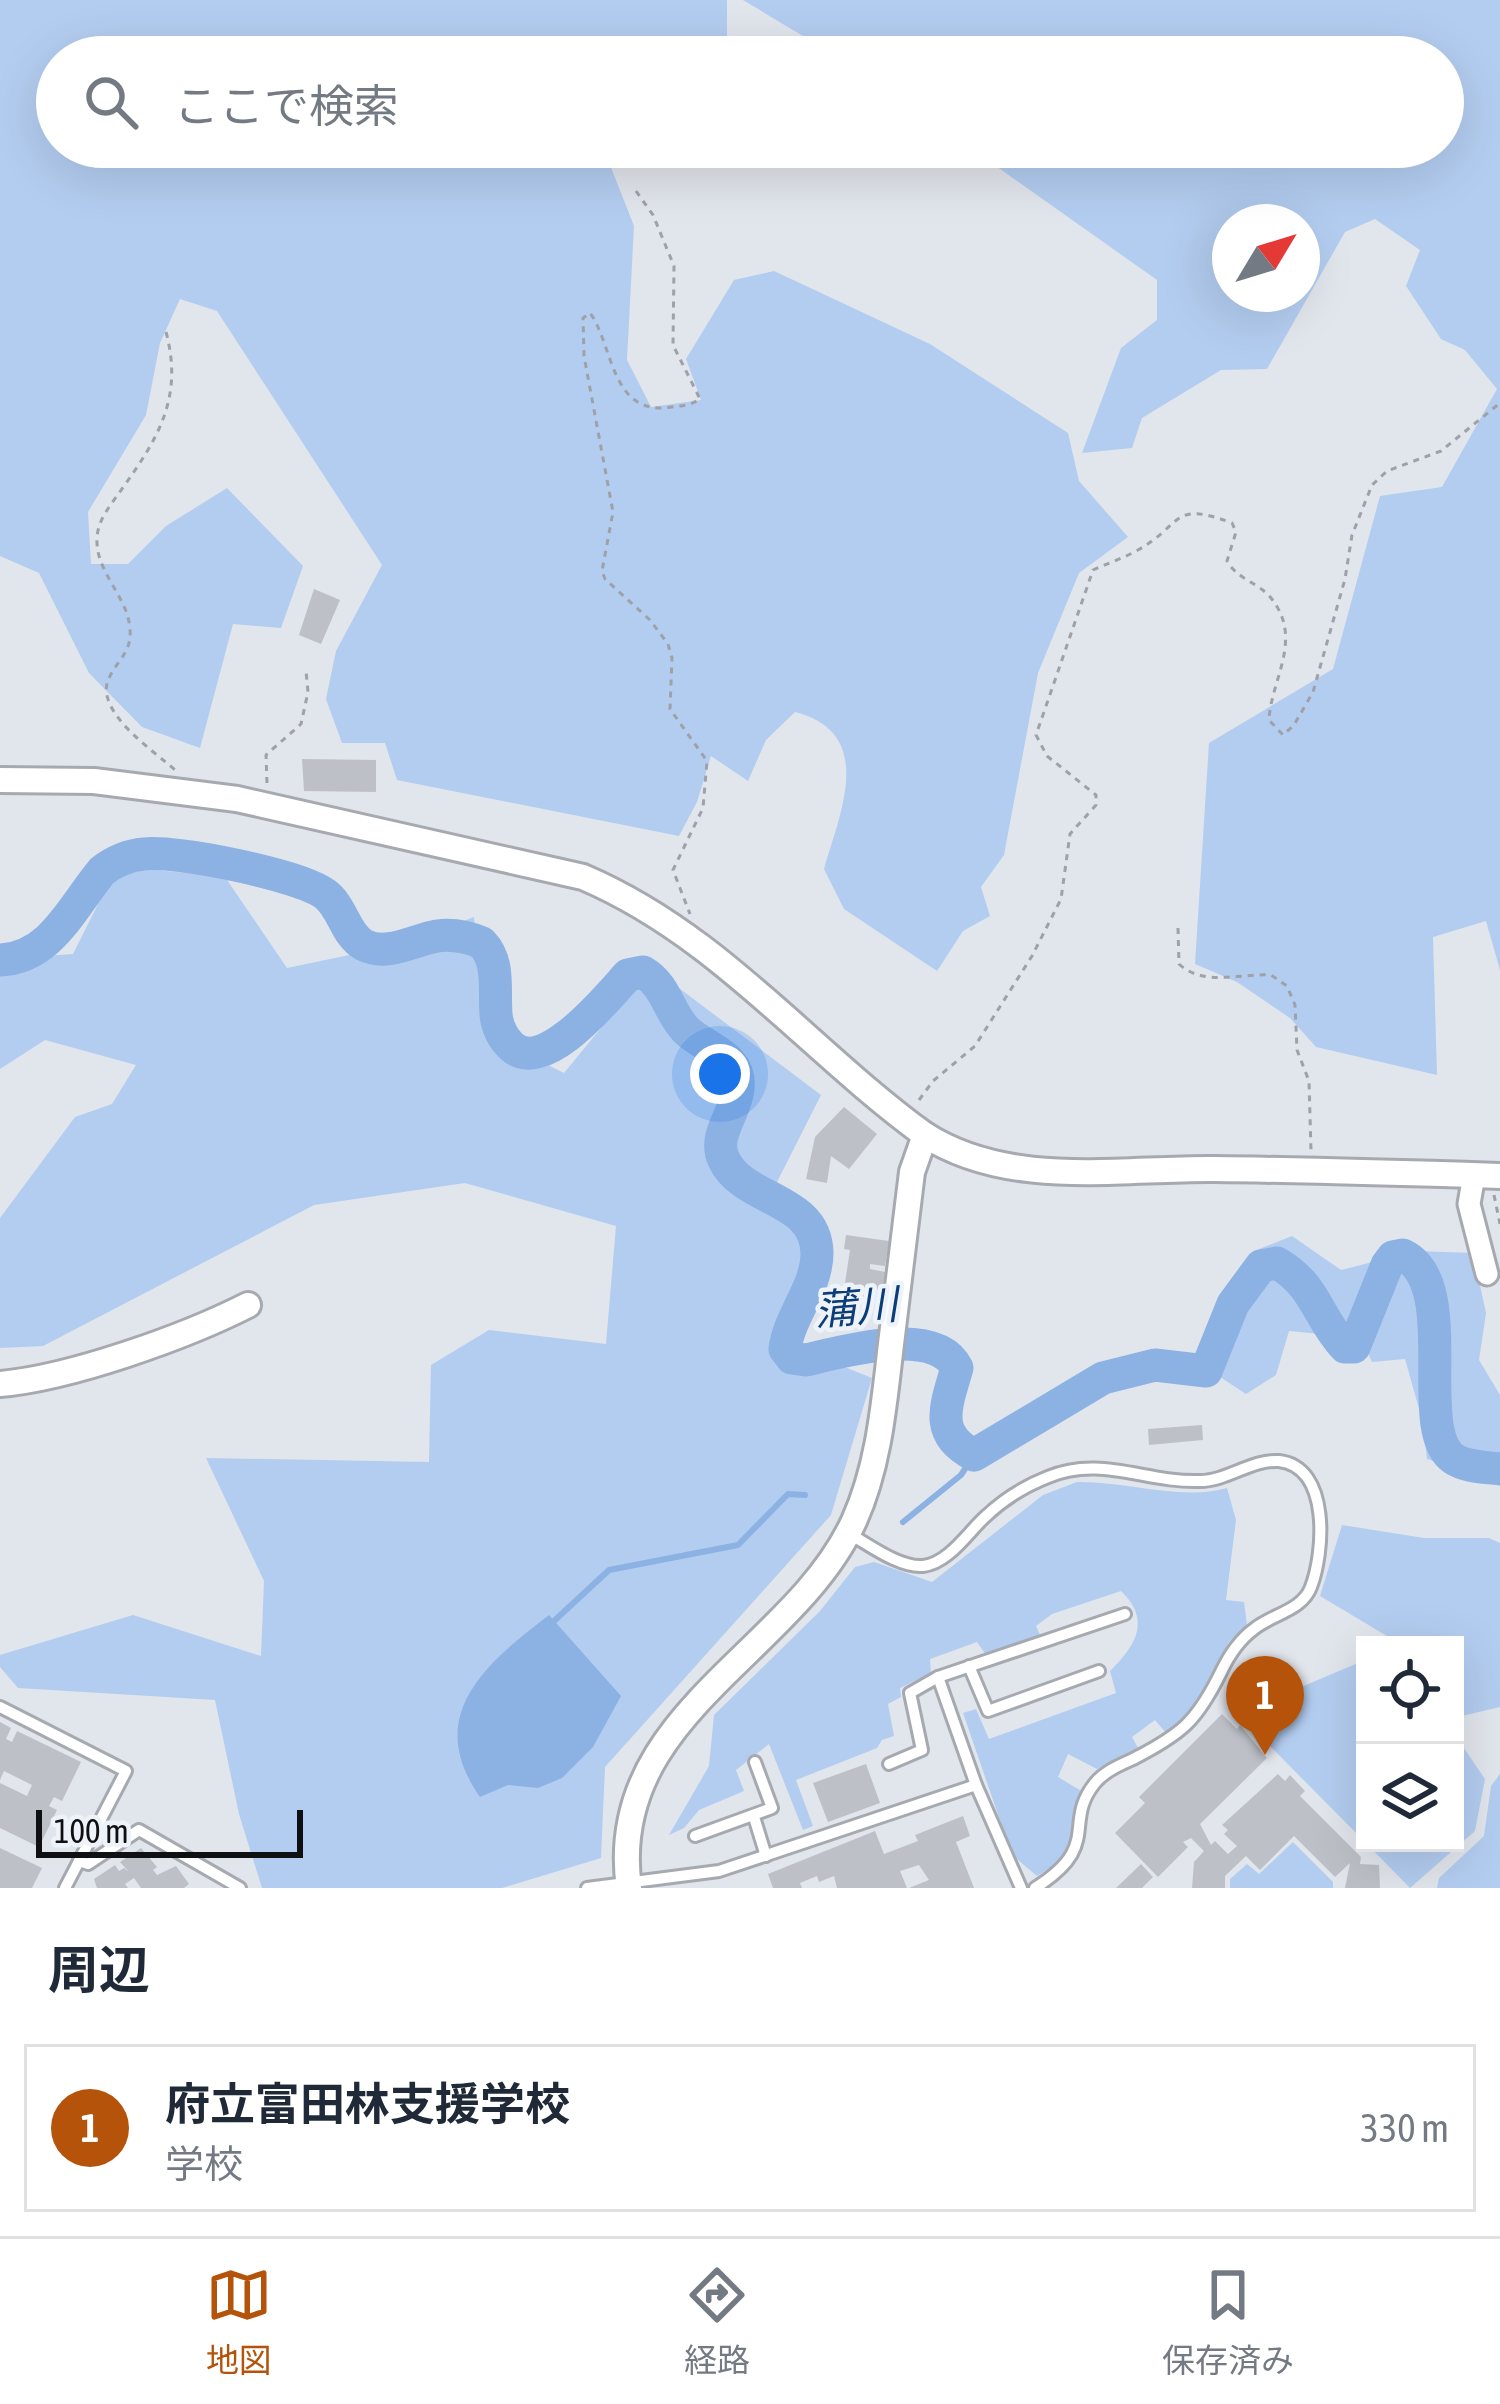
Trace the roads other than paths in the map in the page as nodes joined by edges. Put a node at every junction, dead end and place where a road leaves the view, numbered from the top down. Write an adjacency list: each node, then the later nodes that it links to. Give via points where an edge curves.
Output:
1 (0, 780): 2 (street, via 94,781 267,806 550,867 622,894 686,933)
2 (916, 1129): 3 (street, via 966,1155 1030,1169); 7 (street, via 885,1394 871,1476)
3 (1489, 1175): 4 (street, via 1469,1204)
4 (1487, 1274)
5 (248, 1305): 6 (street, via 62,1372)
6 (0, 1384)
7 (848, 1533): 20 (street, via 807,1589 658,1750 632,1815); 25 (lane, via 924,1566 1007,1499 1075,1468 1200,1481 1280,1461 1315,1487 1319,1519 1308,1594 1244,1638 1188,1726 1098,1780 1076,1851)
8 (1125, 1614): 9 (lane)
9 (969, 1666): 10 (lane, via 988,1711); 11 (lane)
10 (1100, 1671)
11 (938, 1677): 14 (lane, via 910,1693 922,1750); 15 (lane)
12 (0, 1707): 19 (lane, via 126,1771)
13 (755, 1762): 16 (lane, via 772,1808)
14 (889, 1764)
15 (976, 1785): 18 (lane); 24 (lane)
16 (754, 1817): 17 (lane); 18 (lane)
17 (695, 1836)
18 (766, 1856): 20 (lane, via 698,1877)
19 (79, 1861): 21 (lane); 22 (lane, via 88,1864 140,1830)
20 (628, 1886): 23 (lane)
21 (64, 1888)
22 (240, 1888)
23 (586, 1888)
24 (1021, 1888)
25 (1035, 1888)

